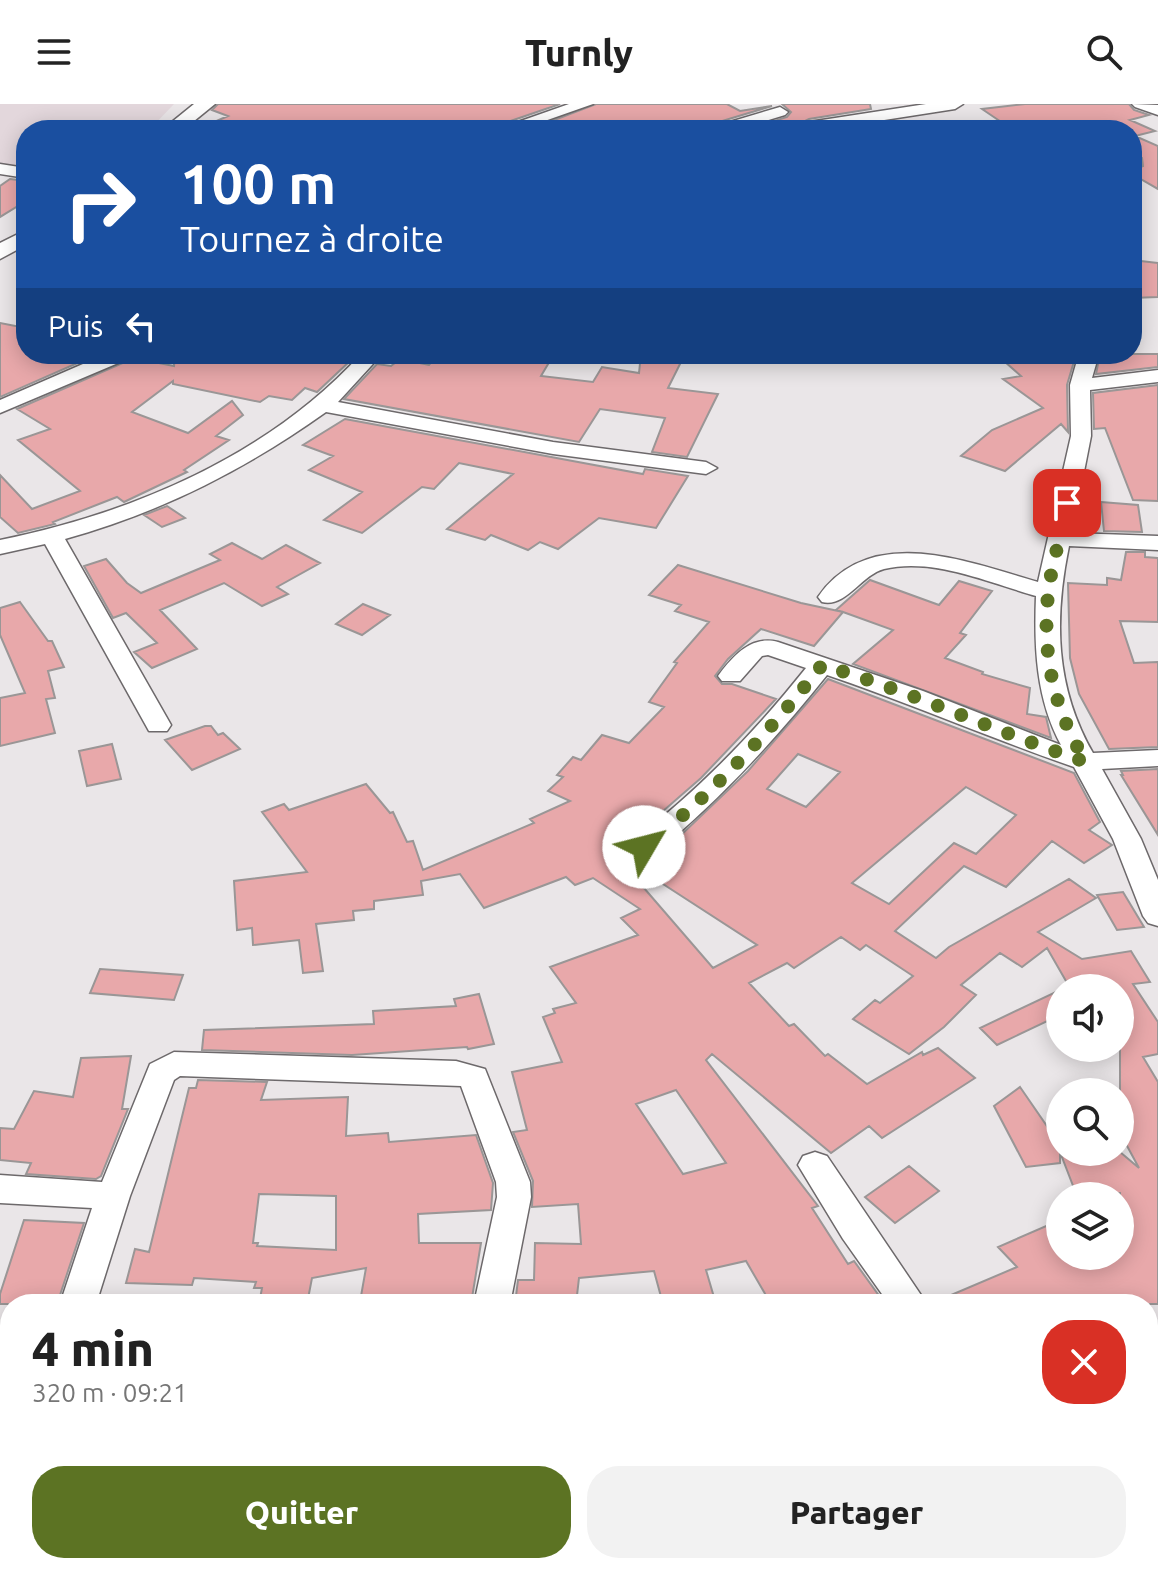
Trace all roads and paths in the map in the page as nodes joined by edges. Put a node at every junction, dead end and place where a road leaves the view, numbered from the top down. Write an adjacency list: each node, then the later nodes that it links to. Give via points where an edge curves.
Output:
1 (206, 104): 8 (street)
2 (585, 104): 9 (street)
3 (764, 104): 7 (street)
4 (955, 104): 12 (street)
5 (1140, 104): 6 (street)
6 (1158, 110)
7 (780, 112): 10 (street); 11 (street)
8 (184, 120)
9 (535, 120)
10 (753, 120)
11 (796, 120)
12 (859, 120)
13 (100, 364): 19 (street)
14 (362, 364): 18 (street)
15 (1086, 364): 17 (street)
16 (1158, 376): 17 (street)
17 (1080, 385): 22 (street, via 1081,436)
18 (323, 405): 20 (street, via 553,448); 21 (street, via 241,460 167,496)
19 (0, 407)
20 (706, 468)
21 (53, 538): 24 (street); 29 (street)
22 (1061, 539): 23 (street); 25 (street)
23 (1158, 543)
24 (0, 547)
25 (1048, 592): 26 (street, via 914,559 870,565); 31 (street, via 1046,644 1055,696 1067,731)
26 (830, 597)
27 (822, 665): 28 (street, via 759,648); 31 (street); 32 (street, via 773,727 684,817)
28 (731, 676)
29 (158, 725)
30 (1158, 758): 31 (street)
31 (1086, 762): 33 (street, via 1127,839)
32 (644, 847)
33 (1158, 916)
34 (815, 1165): 39 (street)
35 (0, 1189): 36 (street)
36 (113, 1196): 37 (street); 38 (street, via 161,1073 174,1064 467,1075 474,1078 513,1182)
37 (81, 1294)
38 (494, 1294)
39 (902, 1294)

